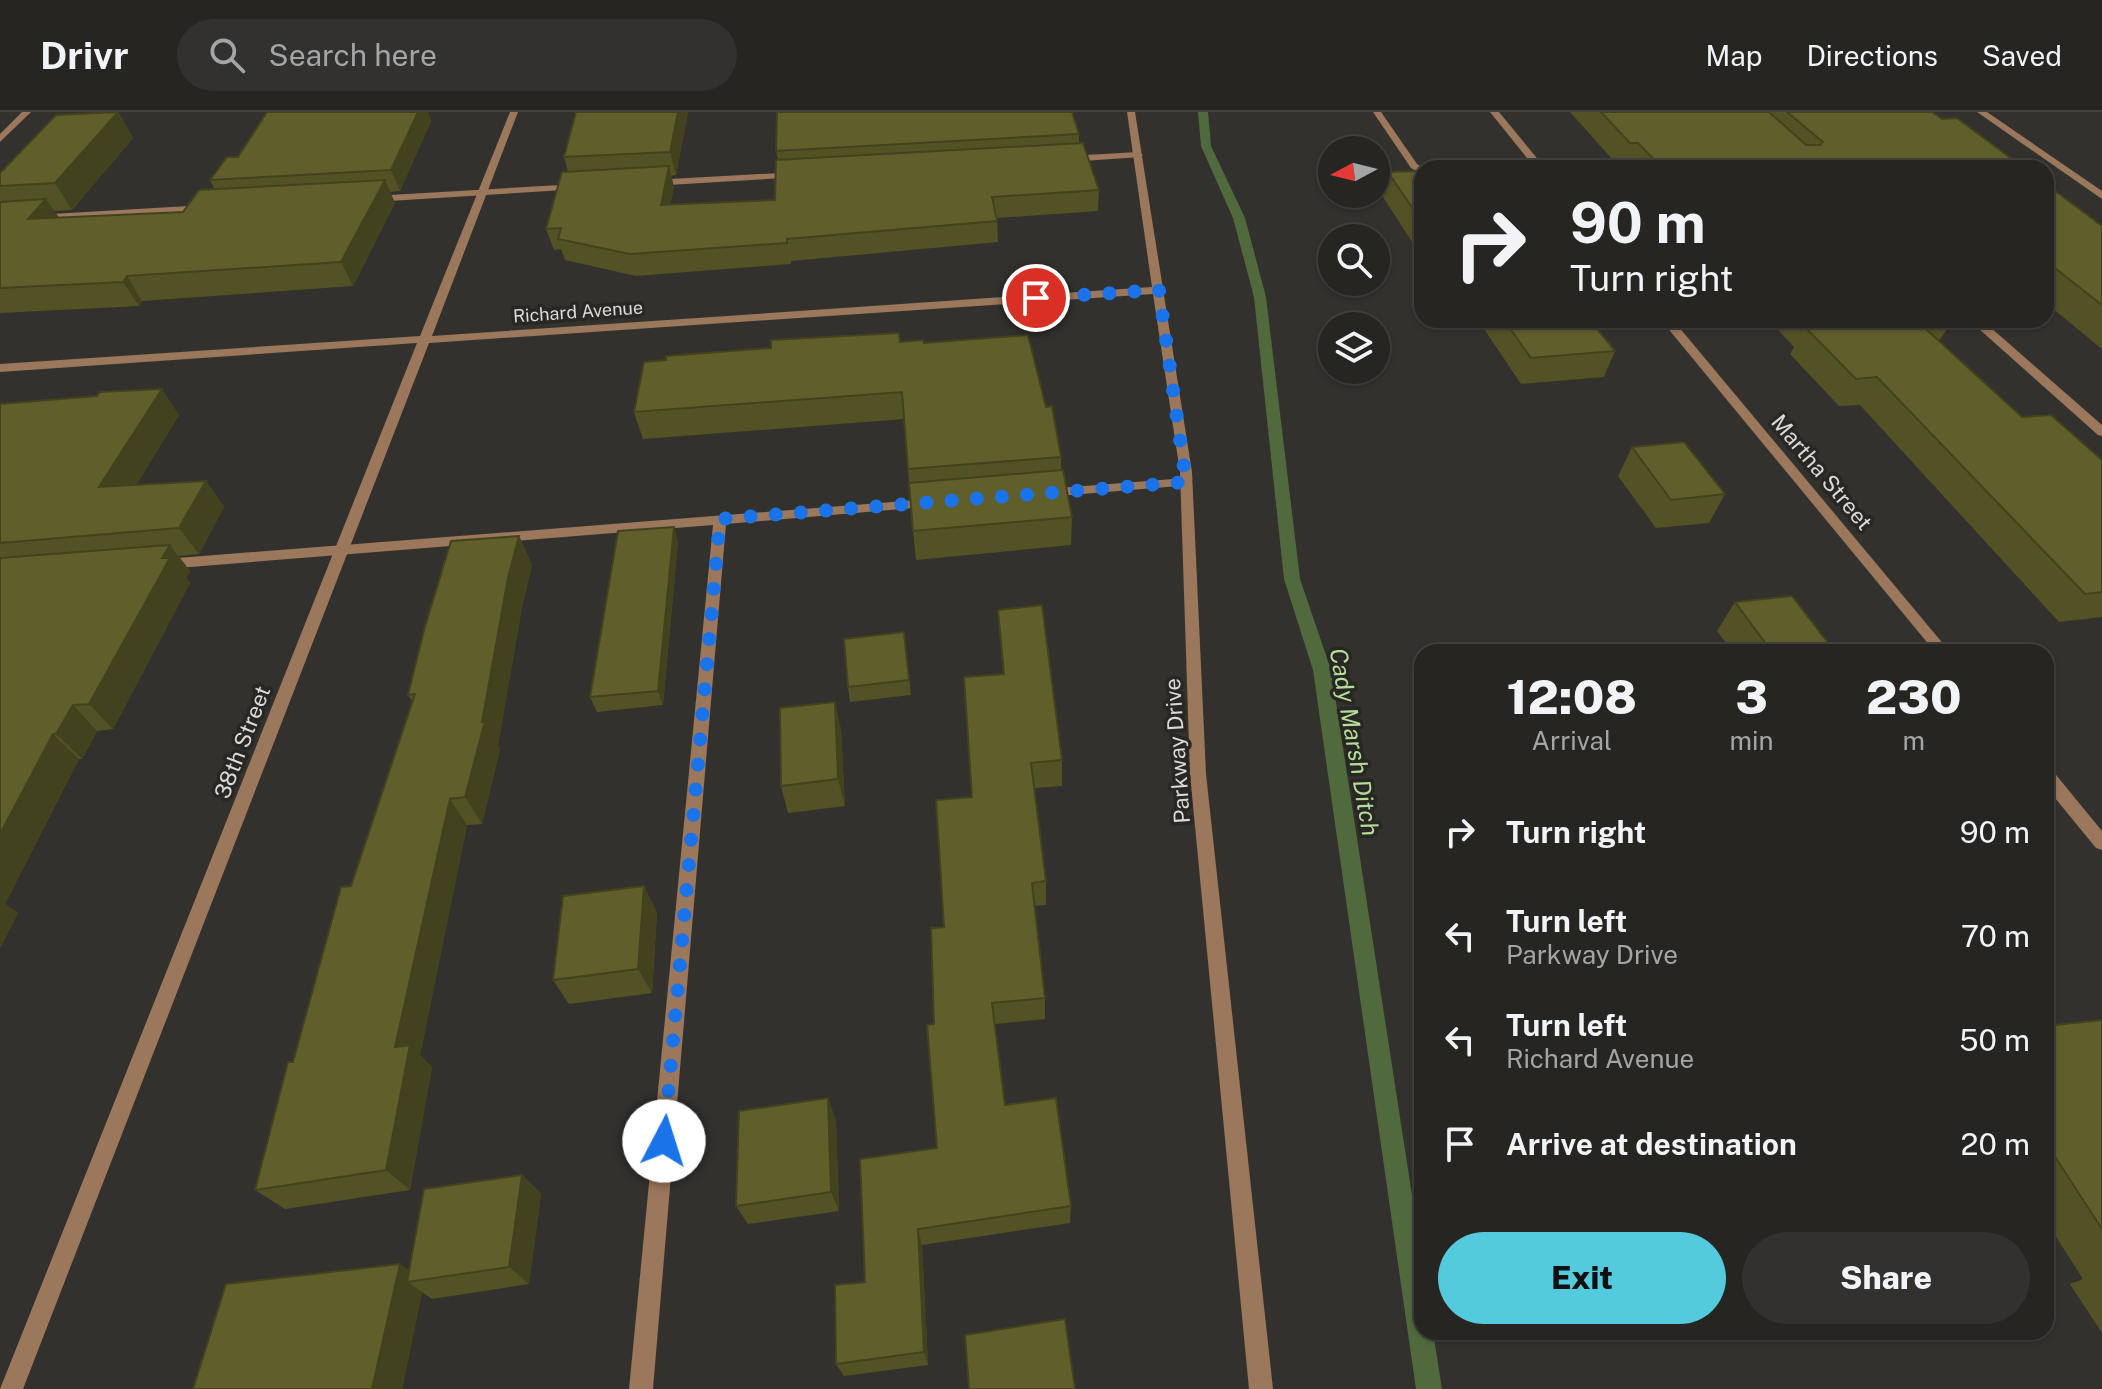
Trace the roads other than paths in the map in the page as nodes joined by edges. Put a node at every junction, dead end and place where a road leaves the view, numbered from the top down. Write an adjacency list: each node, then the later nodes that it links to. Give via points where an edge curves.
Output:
1 (27, 112): 7 (street)
2 (514, 112): 17 (street, 38th Street)
3 (1131, 112): 8 (street, Parkway Drive)
4 (1377, 112): 13 (street)
5 (1494, 112): 10 (street)
6 (1981, 112): 11 (street)
7 (0, 139)
8 (1138, 155): 9 (street); 22 (street, Parkway Drive)
9 (1060, 160)
10 (1533, 160)
11 (2050, 160)
12 (2054, 163): 18 (street)
13 (1414, 166)
14 (810, 174): 15 (street)
15 (638, 184)
16 (591, 186): 17 (street)
17 (482, 193): 19 (street); 25 (street, 38th Street)
18 (2102, 196)
19 (358, 200)
20 (218, 208): 21 (street)
21 (0, 220)
22 (1159, 290): 25 (street, Richard Avenue); 28 (street, Parkway Drive)
23 (1674, 328): 34 (street, Martha Street)
24 (1984, 328): 27 (street)
25 (424, 340): 26 (street, Richard Avenue); 32 (street, 38th Street)
26 (0, 368)
27 (2102, 432)
28 (1186, 482): 29 (street); 39 (street, Parkway Drive, via 1198,774)
29 (1031, 495)
30 (953, 501): 31 (street)
31 (720, 519): 32 (street); 38 (street)
32 (342, 549): 33 (street); 37 (street, 38th Street)
33 (155, 565)
34 (1936, 644)
35 (2054, 785): 36 (street)
36 (2102, 843)
37 (11, 1389)
38 (641, 1389)
39 (1261, 1389)

